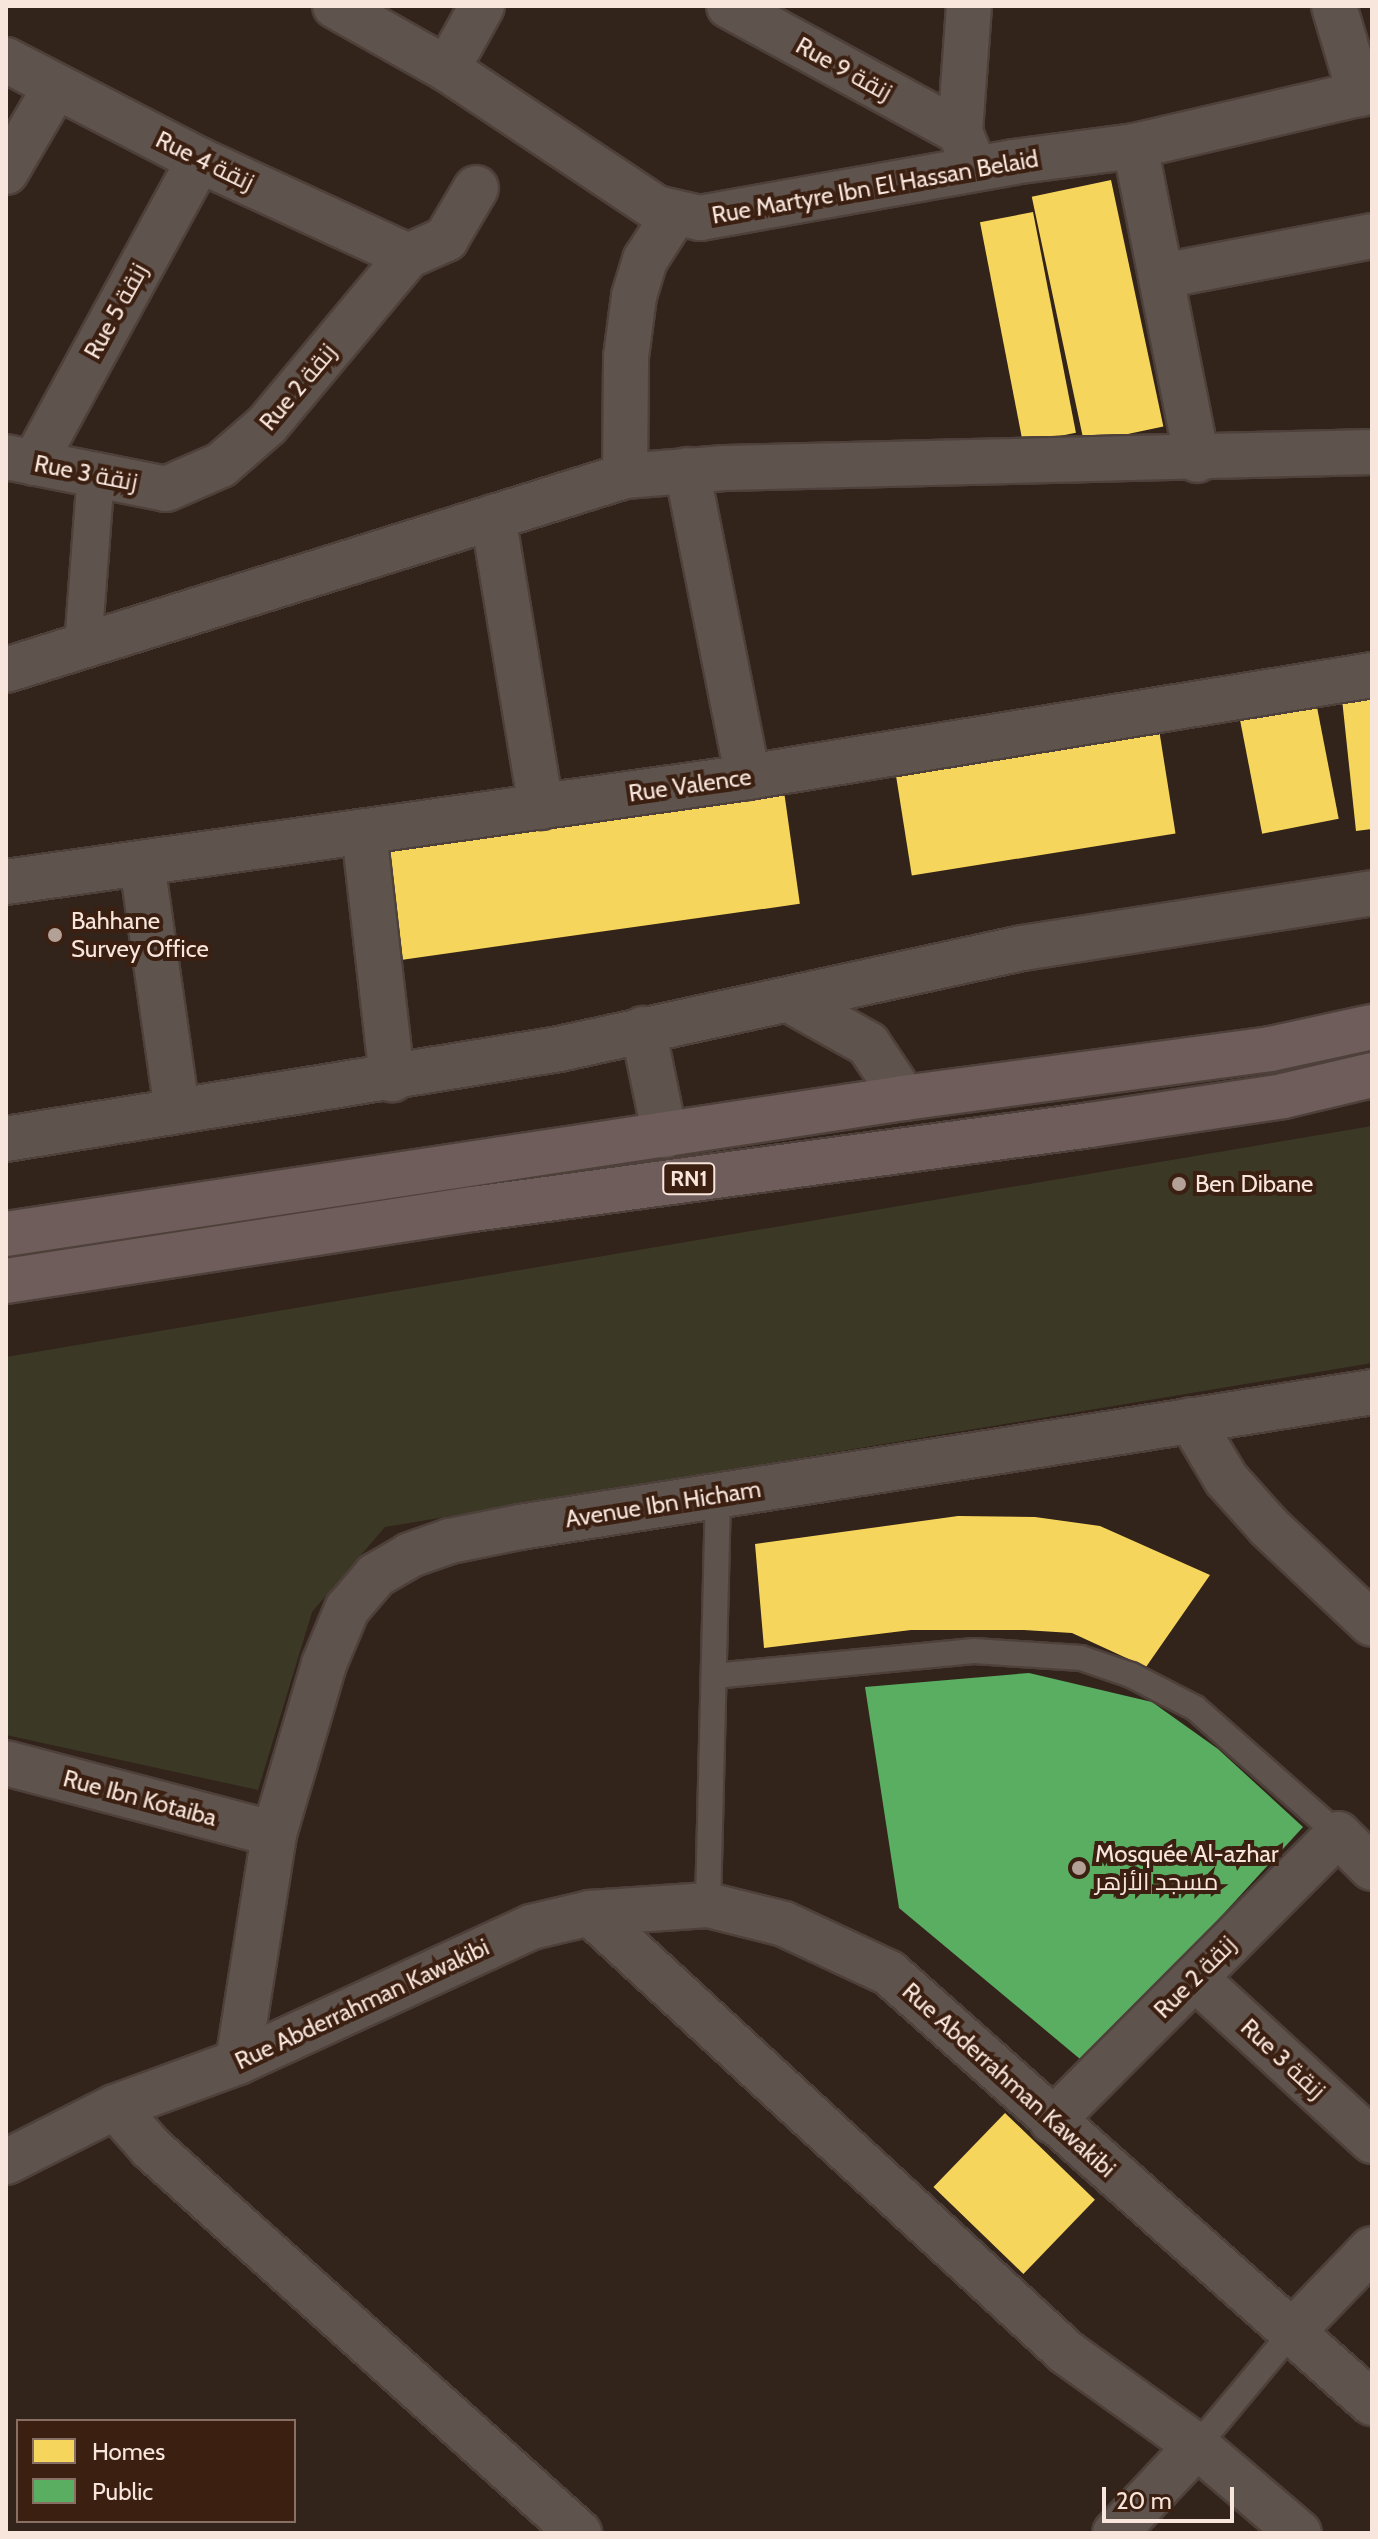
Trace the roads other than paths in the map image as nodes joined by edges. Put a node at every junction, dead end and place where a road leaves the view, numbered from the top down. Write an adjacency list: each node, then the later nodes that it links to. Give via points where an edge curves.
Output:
1 (335, 6): 7 (street)
2 (482, 6): 7 (street)
3 (729, 6): 11 (street, Rue 9 زنقة)
4 (969, 6): 11 (street)
5 (1334, 6): 9 (street)
6 (6, 60): 8 (street, Rue 4 زنقة)
7 (447, 69): 15 (street)
8 (56, 86): 12 (street, Rue 4 زنقة); 13 (street)
9 (1366, 92): 10 (street, Rue Martyre Ibn El Hassan Belaid)
10 (1135, 146): 11 (street, Rue Martyre Ibn El Hassan Belaid); 18 (street)
11 (968, 151): 15 (street, Rue Martyre Ibn El Hassan Belaid, via 741,213)
12 (199, 160): 17 (street, Rue 4 زنقة); 20 (street, Rue 5 زنقة)
13 (6, 172)
14 (476, 188): 17 (street, via 446,239)
15 (674, 215): 24 (street, via 645,260 634,296 626,357)
16 (1372, 236): 18 (street)
17 (408, 256): 25 (street, Rue 2 زنقة, via 241,452)
18 (1162, 276): 21 (street)
19 (1372, 452): 21 (street)
20 (20, 460): 23 (street, Rue 3 زنقة)
21 (1197, 460): 22 (street)
22 (687, 470): 24 (street); 30 (street)
23 (96, 474): 25 (street, Rue 3 زنقة); 27 (street)
24 (625, 476): 26 (street)
25 (166, 489)
26 (493, 517): 27 (street); 31 (street)
27 (83, 646): 28 (street)
28 (6, 670)
29 (1372, 675): 30 (street, Rue Valence)
30 (748, 777): 31 (street, Rue Valence)
31 (541, 807): 32 (street, Rue Valence)
32 (364, 832): 33 (street, Rue Valence); 40 (street)
33 (142, 864): 34 (street, Rue Valence); 42 (street)
34 (6, 882)
35 (1372, 893): 36 (street, via 1022,948)
36 (793, 1002): 38 (street); 41 (street, via 868,1044)
37 (1372, 1027): 41 (highway, RN1, via 1270,1049)
38 (643, 1029): 40 (street); 43 (street)
39 (1372, 1075): 46 (highway, RN1, via 1283,1096 1105,1123 473,1209)
40 (392, 1079): 42 (street)
41 (904, 1098): 43 (highway, RN1)
42 (177, 1111): 44 (street)
43 (665, 1136): 45 (highway, RN1)
44 (6, 1139)
45 (6, 1234)
46 (6, 1281)
47 (1372, 1392): 48 (street, Avenue Ibn Hicham)
48 (1191, 1420): 49 (street, Avenue Ibn Hicham); 50 (street, via 1243,1498)
49 (718, 1494): 51 (lane); 53 (street, Avenue Ibn Hicham, via 450,1541 376,1575 347,1609 324,1664)
50 (1372, 1624)
51 (714, 1676): 54 (lane, via 974,1651 1081,1658 1131,1675 1195,1708); 56 (lane)
52 (6, 1763): 53 (street, Rue Ibn Kotaiba)
53 (274, 1834): 59 (street, Avenue Ibn Hicham)
54 (1338, 1834): 55 (street); 58 (street, Rue 2 زنقة)
55 (1372, 1868)
56 (708, 1905): 57 (street, Rue Abderrahman Kawakibi); 61 (street, Rue Abderrahman Kawakibi, via 784,1924 889,1973 949,2021)
57 (590, 1913): 59 (street, Rue Abderrahman Kawakibi, via 531,1927); 67 (street, via 1067,2353)
58 (1195, 1978): 61 (street, Rue 2 زنقة); 62 (street, Rue 3 زنقة)
59 (238, 2062): 60 (street, Rue Abderrahman Kawakibi)
60 (115, 2107): 63 (street, Rue Abderrahman Kawakibi); 68 (street, via 151,2148)
61 (1052, 2121): 65 (street, Rue Abderrahman Kawakibi)
62 (1372, 2141)
63 (6, 2162)
64 (1372, 2249): 65 (street)
65 (1292, 2332): 66 (street, Rue Abderrahman Kawakibi); 67 (lane)
66 (1372, 2403)
67 (1197, 2446): 69 (street); 70 (street)
68 (579, 2533)
69 (1115, 2533)
70 (1299, 2533)

